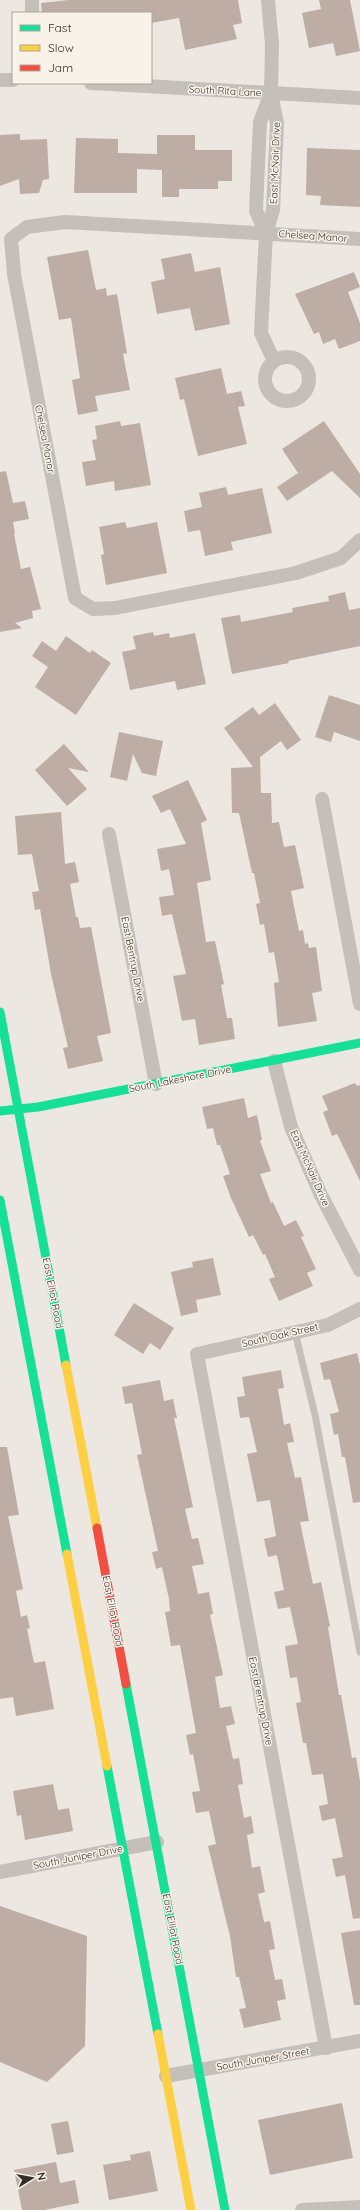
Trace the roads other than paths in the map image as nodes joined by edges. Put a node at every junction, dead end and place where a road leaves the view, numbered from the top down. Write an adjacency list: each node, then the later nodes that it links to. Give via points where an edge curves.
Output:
1 (32, 0): 3 (street)
2 (268, 0): 7 (street, East McNair Drive, via 272,44)
3 (32, 12)
4 (0, 80): 5 (street)
5 (12, 80)
6 (109, 84): 7 (street, South Rita Lane)
7 (271, 93): 8 (street, South Rita Lane); 9 (street, East McNair Drive, via 260,122); 10 (street, East McNair Drive, via 278,123)
8 (360, 98)
9 (258, 167): 10 (street); 11 (street, East McNair Drive, via 256,211)
10 (275, 168): 11 (street, East McNair Drive, via 273,210)
11 (266, 233): 12 (street, Chelsea Manor); 13 (street, Chelsea Manor, via 261,333); 14 (street, Chelsea Manor, via 65,222 27,227 11,240 14,274 75,598 93,609 115,608 296,573 341,558)
12 (360, 239)
13 (274, 361)
14 (360, 540)
15 (322, 799): 17 (street)
16 (109, 834): 21 (street, East Bentrup Drive)
17 (360, 1004)
18 (0, 1012): 22 (main road, East Elliot Road)
19 (360, 1043): 20 (main road, South Lakeshore Drive)
20 (274, 1061): 21 (main road, South Lakeshore Drive); 25 (street, East McNair Drive, via 291,1127 320,1193)
21 (156, 1084): 22 (main road, South Lakeshore Drive)
22 (18, 1109): 23 (main road, South Lakeshore Drive); 30 (main road, East Elliot Road)
23 (0, 1111)
24 (0, 1200): 31 (main road)
25 (360, 1270)
26 (360, 1309): 27 (street, South Oak Street, via 328,1325)
27 (294, 1332): 28 (street, South Oak Street); 29 (lane, via 315,1415)
28 (196, 1354): 34 (street, East Brentrup Drive)
29 (360, 1652)
30 (157, 1842): 31 (street, South Juniper Drive); 35 (main road, East Elliot Road)
31 (123, 1848): 32 (street, South Juniper Drive); 36 (main road)
32 (0, 1872)
33 (360, 2041): 34 (street, South Juniper Street)
34 (326, 2048): 35 (street, South Juniper Street)
35 (200, 2070): 36 (street, South Juniper Street); 39 (main road, East Elliot Road)
36 (166, 2076): 38 (main road)
37 (360, 2207): 40 (street)
38 (191, 2210)
39 (226, 2210)
40 (302, 2210)

